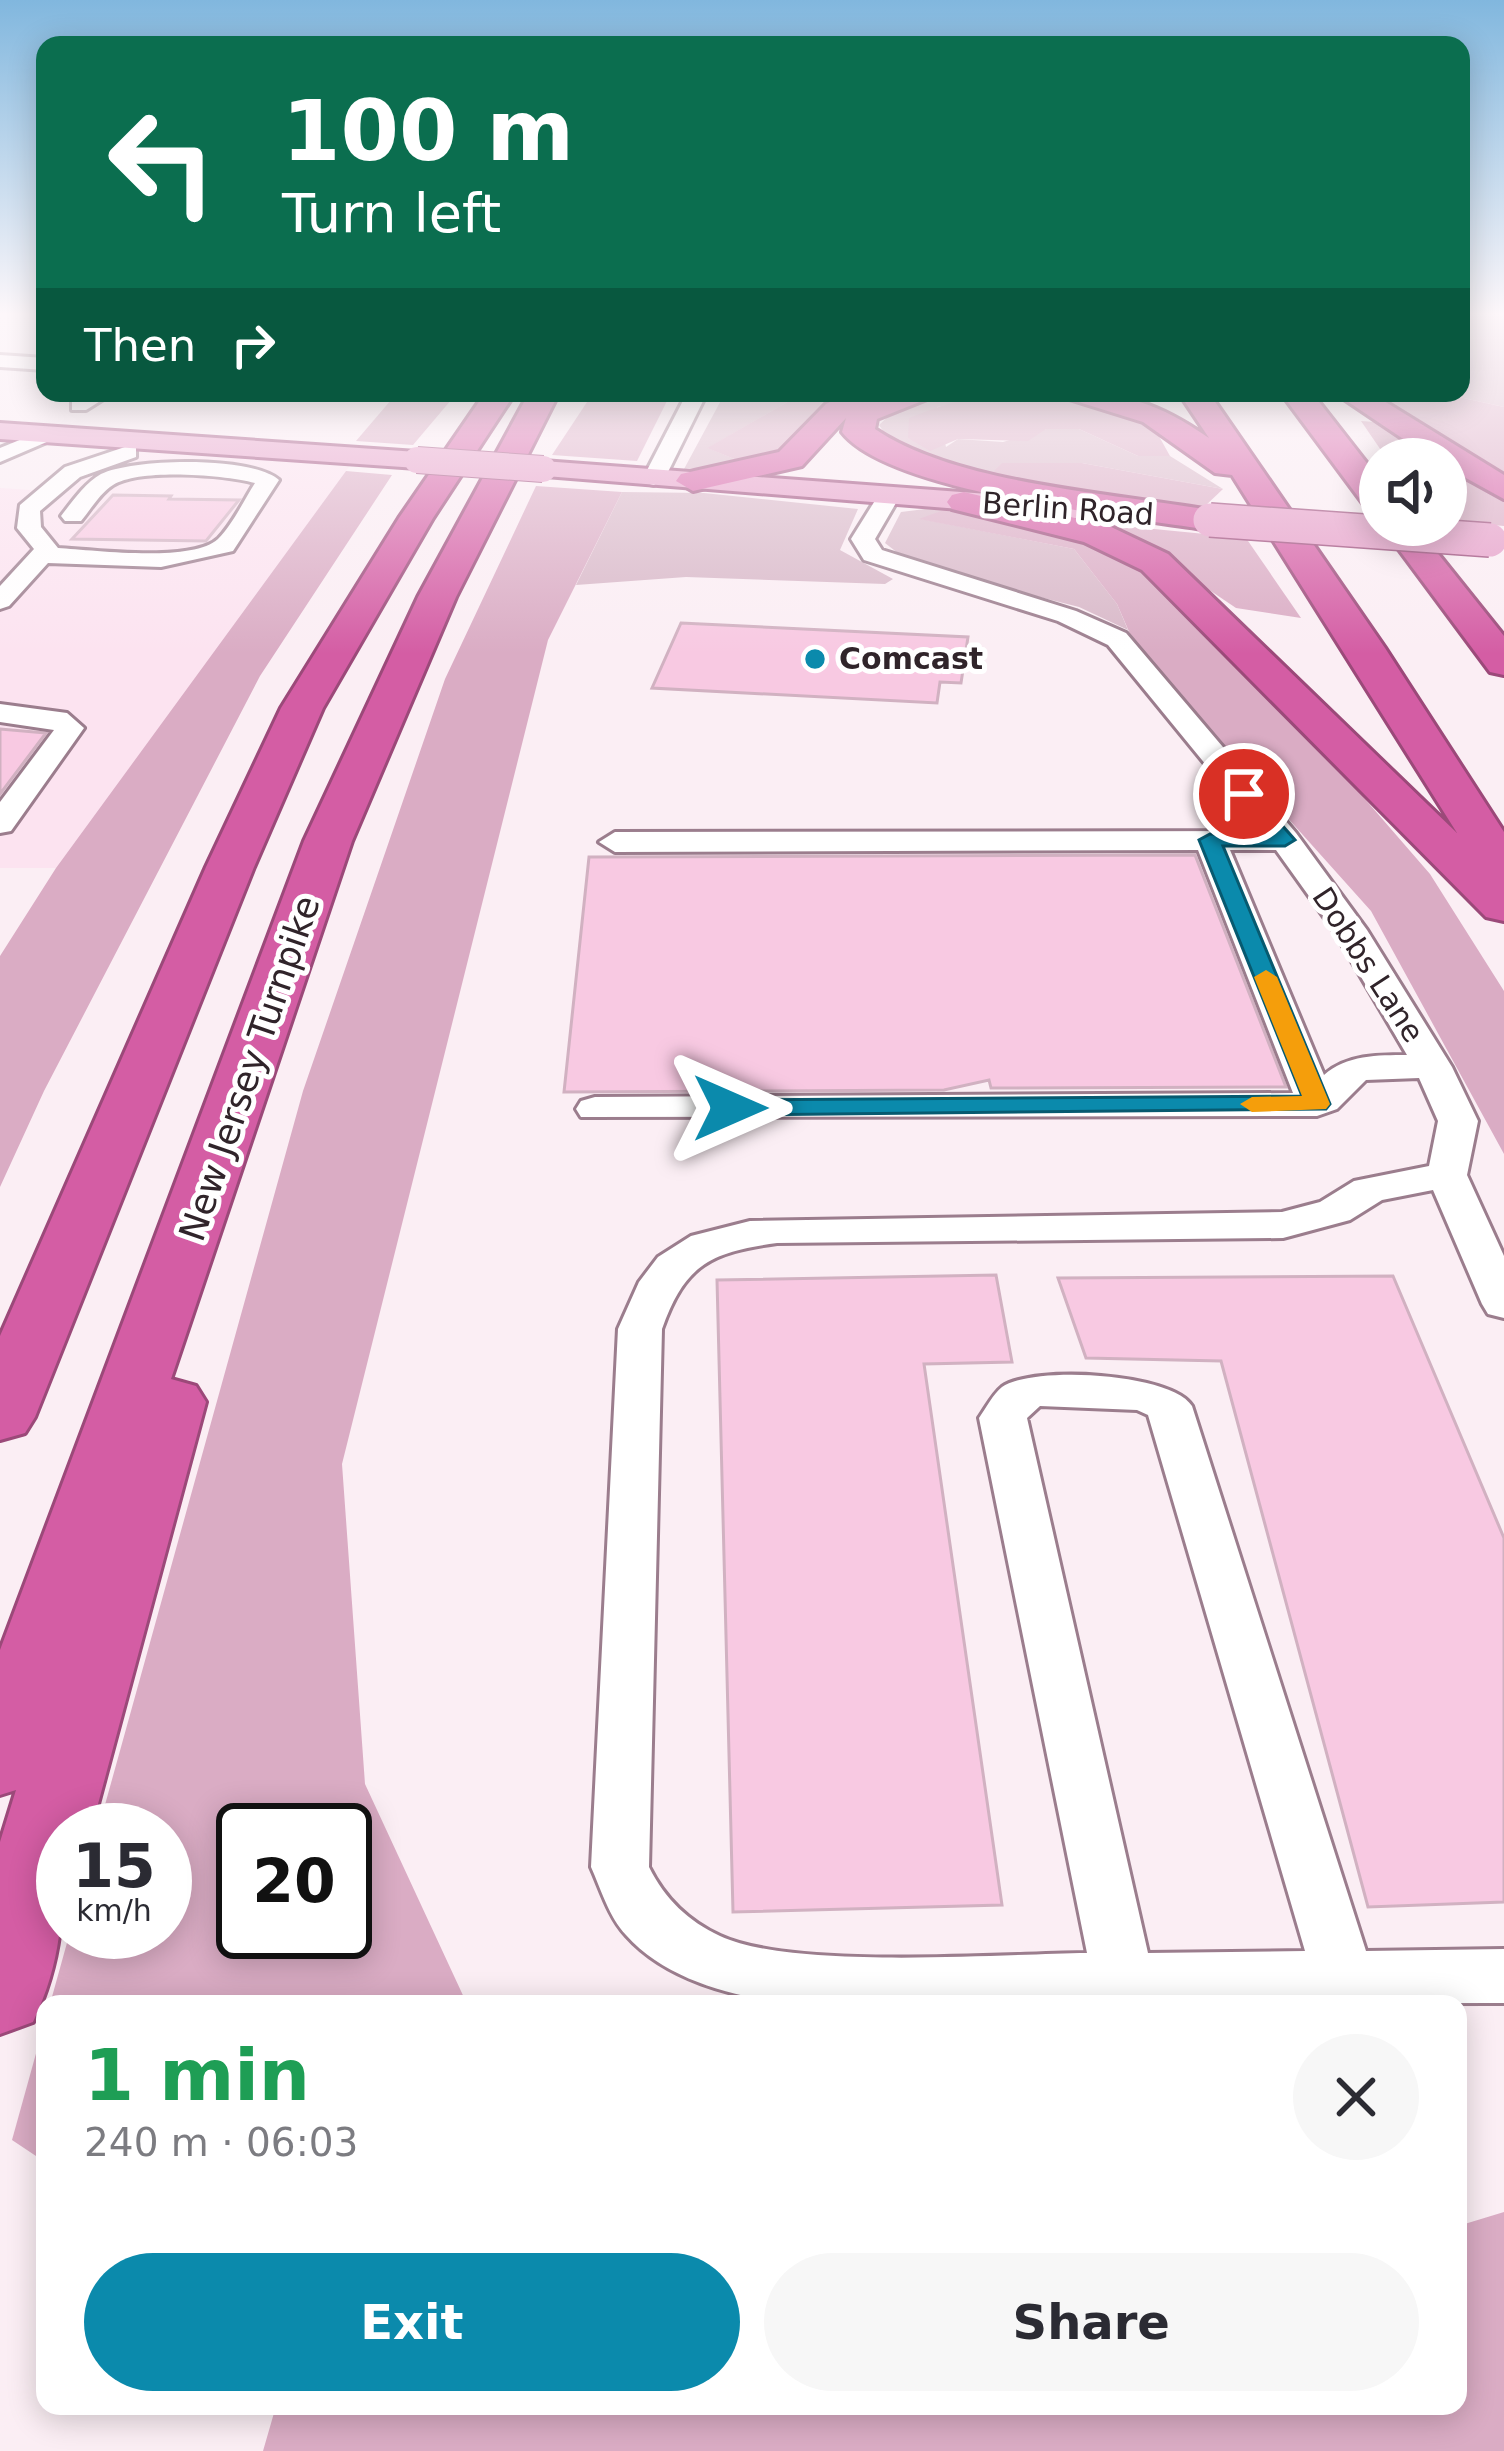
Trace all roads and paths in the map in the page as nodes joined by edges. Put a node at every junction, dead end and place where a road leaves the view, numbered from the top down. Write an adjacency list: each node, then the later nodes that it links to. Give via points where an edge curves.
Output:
1 (47, 425): 11 (main road)
2 (478, 425): 46 (highway, via 302,708)
3 (527, 425): 45 (highway, New Jersey Turnpike, via 428,616 328,841)
4 (681, 425): 16 (street)
5 (860, 425): 25 (highway, via 890,454 978,481)
6 (1169, 425): 18 (highway)
7 (1216, 425): 18 (highway)
8 (1321, 425): 15 (highway)
9 (1402, 425): 19 (highway)
10 (824, 426): 17 (highway, via 790,458); 22 (highway)
11 (110, 438): 12 (main road, Berlin Road); 14 (main road)
12 (171, 442): 14 (street); 16 (main road, Berlin Road, bridge)
13 (4, 445): 14 (main road, via 49,434)
14 (83, 449): 20 (street)
15 (1359, 476)
16 (654, 478): 17 (main road, Berlin Road)
17 (693, 481): 22 (main road, Berlin Road)
18 (1260, 489): 38 (highway)
19 (1504, 489)
20 (46, 491): 21 (street); 28 (street, via 28,510 29,528 47,550)
21 (94, 492): 24 (street); 28 (street, via 258,496 224,546 206,554)
22 (889, 496): 23 (main road, Berlin Road); 36 (street, Dobbs Lane, via 863,539 873,555 1117,639)
23 (964, 502): 25 (main road, Berlin Road); 39 (highway, via 1096,534 1155,562)
24 (73, 516)
25 (1210, 520): 26 (main road, Berlin Road, bridge)
26 (1499, 542)
27 (1412, 546): 29 (highway)
28 (42, 555): 30 (street)
29 (1421, 557): 31 (highway); 32 (highway)
30 (0, 601)
31 (1504, 614)
32 (1504, 663)
33 (0, 713): 34 (street, via 57,719 70,728)
34 (0, 824)
35 (1210, 840): 36 (street); 37 (street); 41 (street)
36 (1285, 840): 40 (street, Dobbs Lane)
37 (615, 842)
38 (1504, 870)
39 (1504, 906)
40 (1433, 1066): 41 (street, via 1361,1070); 43 (street, Dobbs Lane, via 1459,1121)
41 (1317, 1104): 42 (street)
42 (595, 1109)
43 (1447, 1175): 44 (street); 50 (street, via 1369,1190 1283,1225 748,1234 682,1257 651,1291 640,1329 620,1868 646,1917 730,1967 788,1978)
44 (1504, 1304)
45 (163, 1314): 47 (highway, New Jersey Turnpike); 51 (highway, via 172,1406)
46 (0, 1417)
47 (0, 1762)
48 (1504, 1976): 49 (street)
49 (1343, 1978): 50 (street); 50 (street, via 1169,1406 1145,1395 1033,1391 1004,1418)
50 (1123, 1979)
51 (0, 1993)

